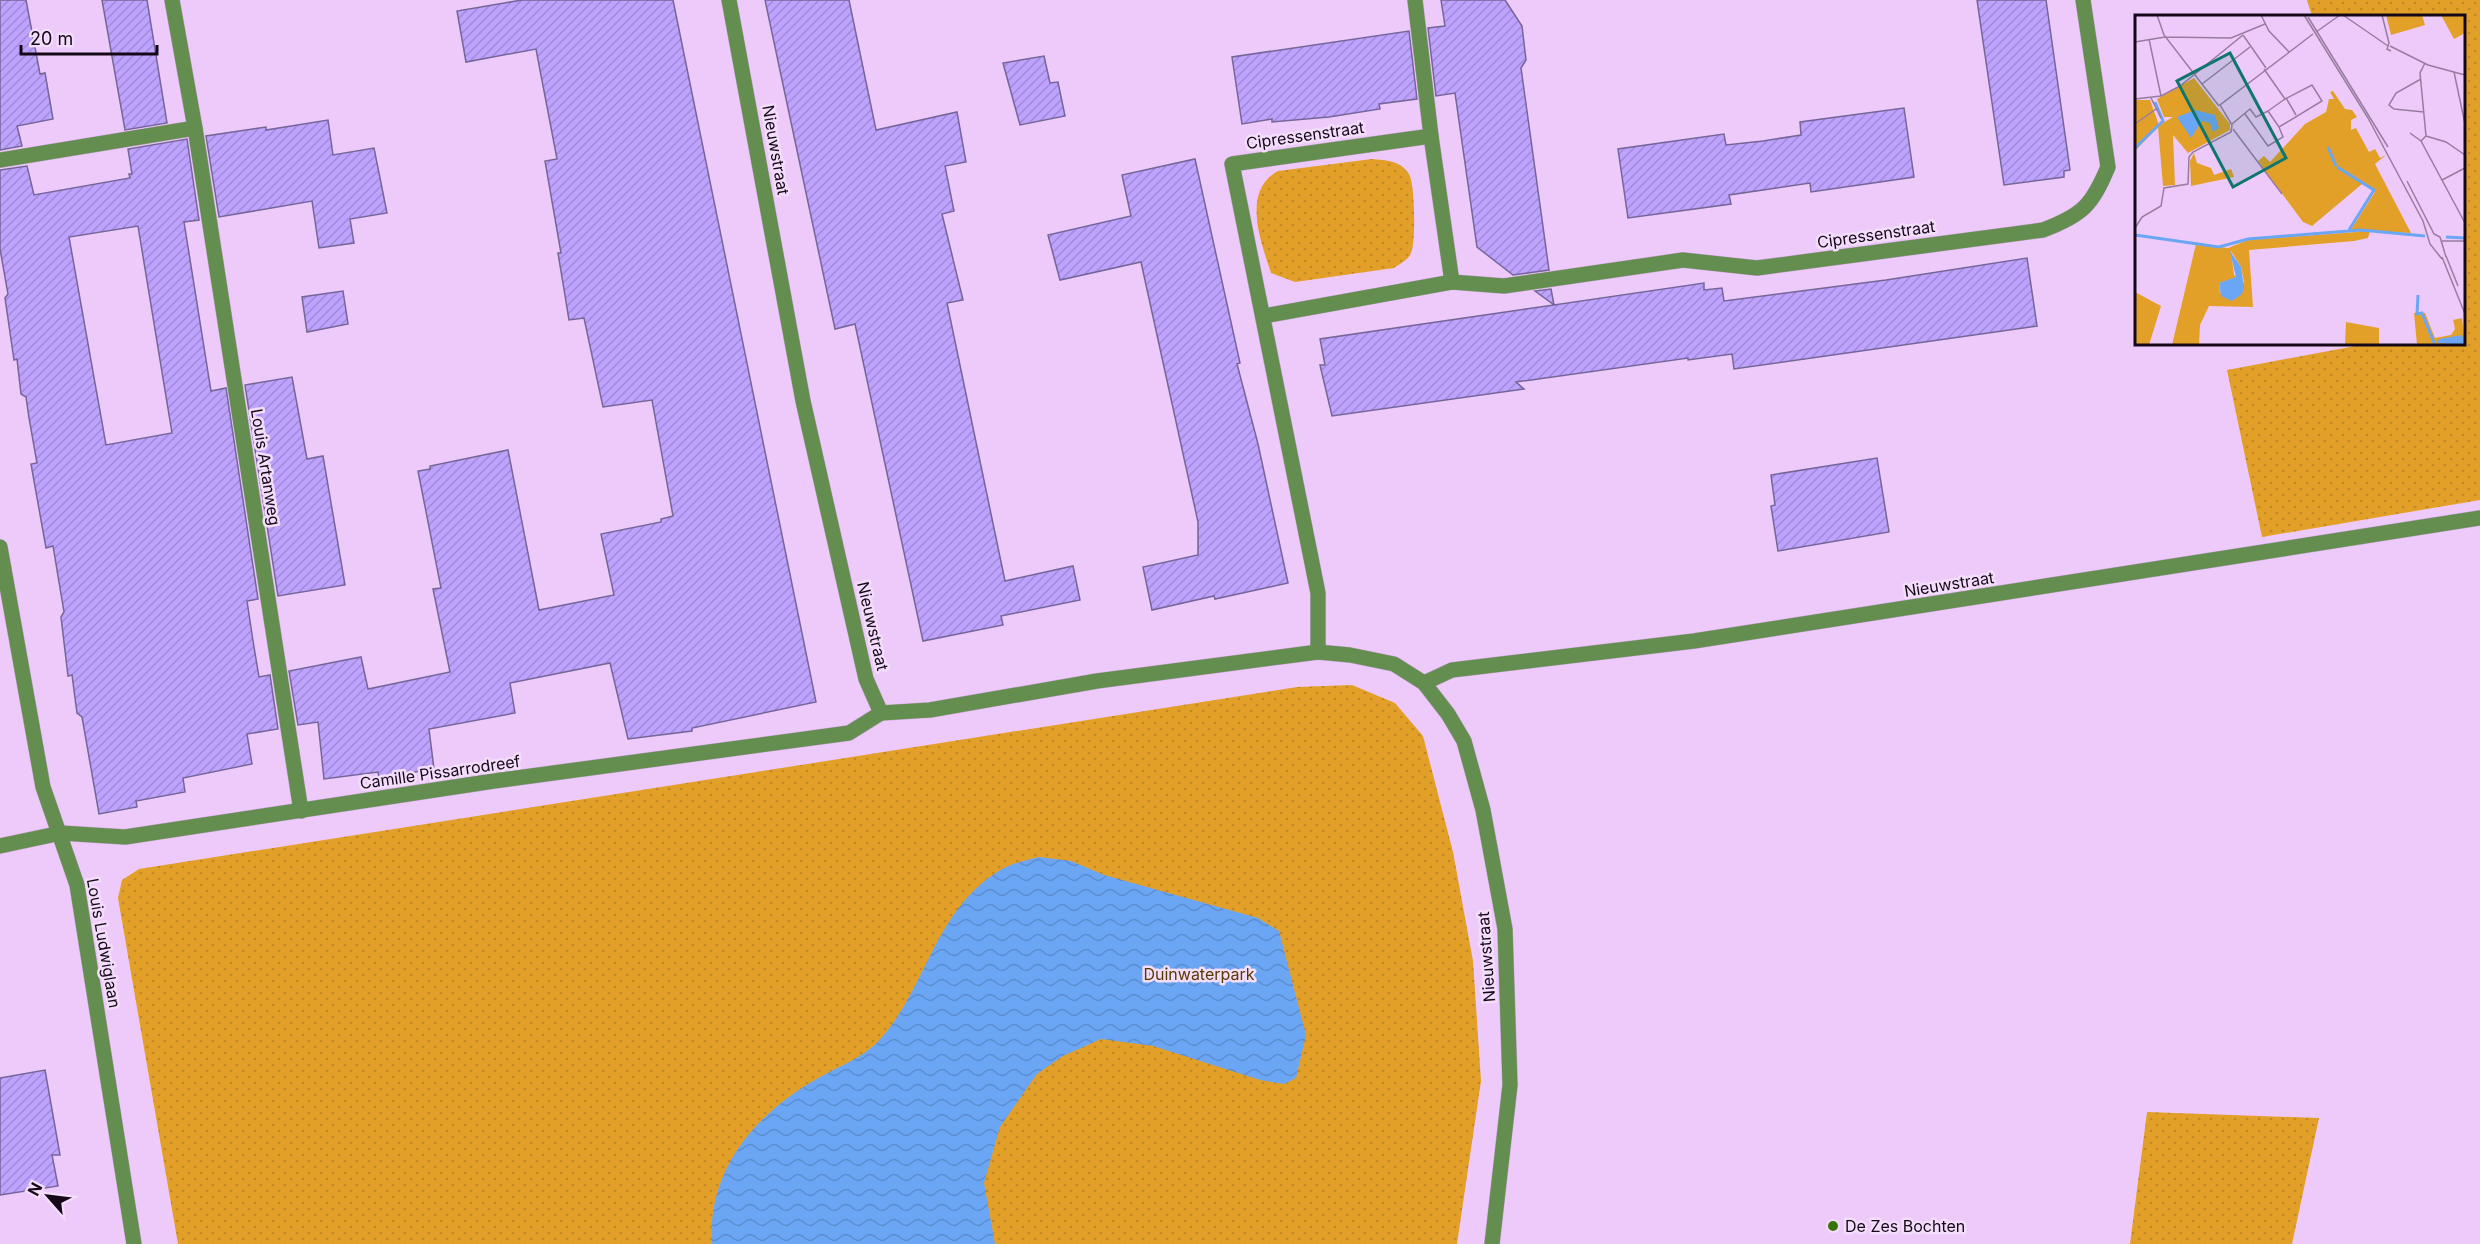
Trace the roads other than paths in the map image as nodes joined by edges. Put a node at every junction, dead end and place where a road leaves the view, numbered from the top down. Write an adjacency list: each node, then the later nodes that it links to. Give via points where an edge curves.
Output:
1 (172, 0): 5 (street, Louis Artanweg)
2 (729, 0): 14 (street, Nieuwstraat, via 803,402 866,679)
3 (1415, 0): 6 (street)
4 (2083, 0): 8 (street, Cipressenstraat, via 2108,167 2088,206 2065,222 2043,230 1757,268 1683,260 1504,286)
5 (195, 128): 7 (street); 15 (street, Louis Artanweg)
6 (1431, 136): 8 (street); 9 (street, Cipressenstraat, via 1232,164)
7 (0, 160)
8 (1452, 282): 9 (street, Cipressenstraat)
9 (1264, 316): 12 (street, Cipressenstraat, via 1318,592)
10 (2480, 518): 13 (street, Nieuwstraat, via 1694,641 1452,670)
11 (0, 547): 16 (street, Louis Ludwiglaan, via 42,787)
12 (1318, 652): 13 (street, Nieuwstraat, via 1394,664); 14 (street, Nieuwstraat, via 1097,681 930,710)
13 (1424, 683): 19 (street, Nieuwstraat, via 1464,741 1483,810 1505,929 1510,1085)
14 (881, 713): 15 (street, Camille Pissarrodreef, via 849,733)
15 (301, 811): 16 (street, Camille Pissarrodreef, via 125,837)
16 (61, 833): 17 (street, Camille Pissarrodreef); 18 (street, Louis Ludwiglaan, via 78,885)
17 (0, 846)
18 (134, 1244)
19 (1492, 1244)

